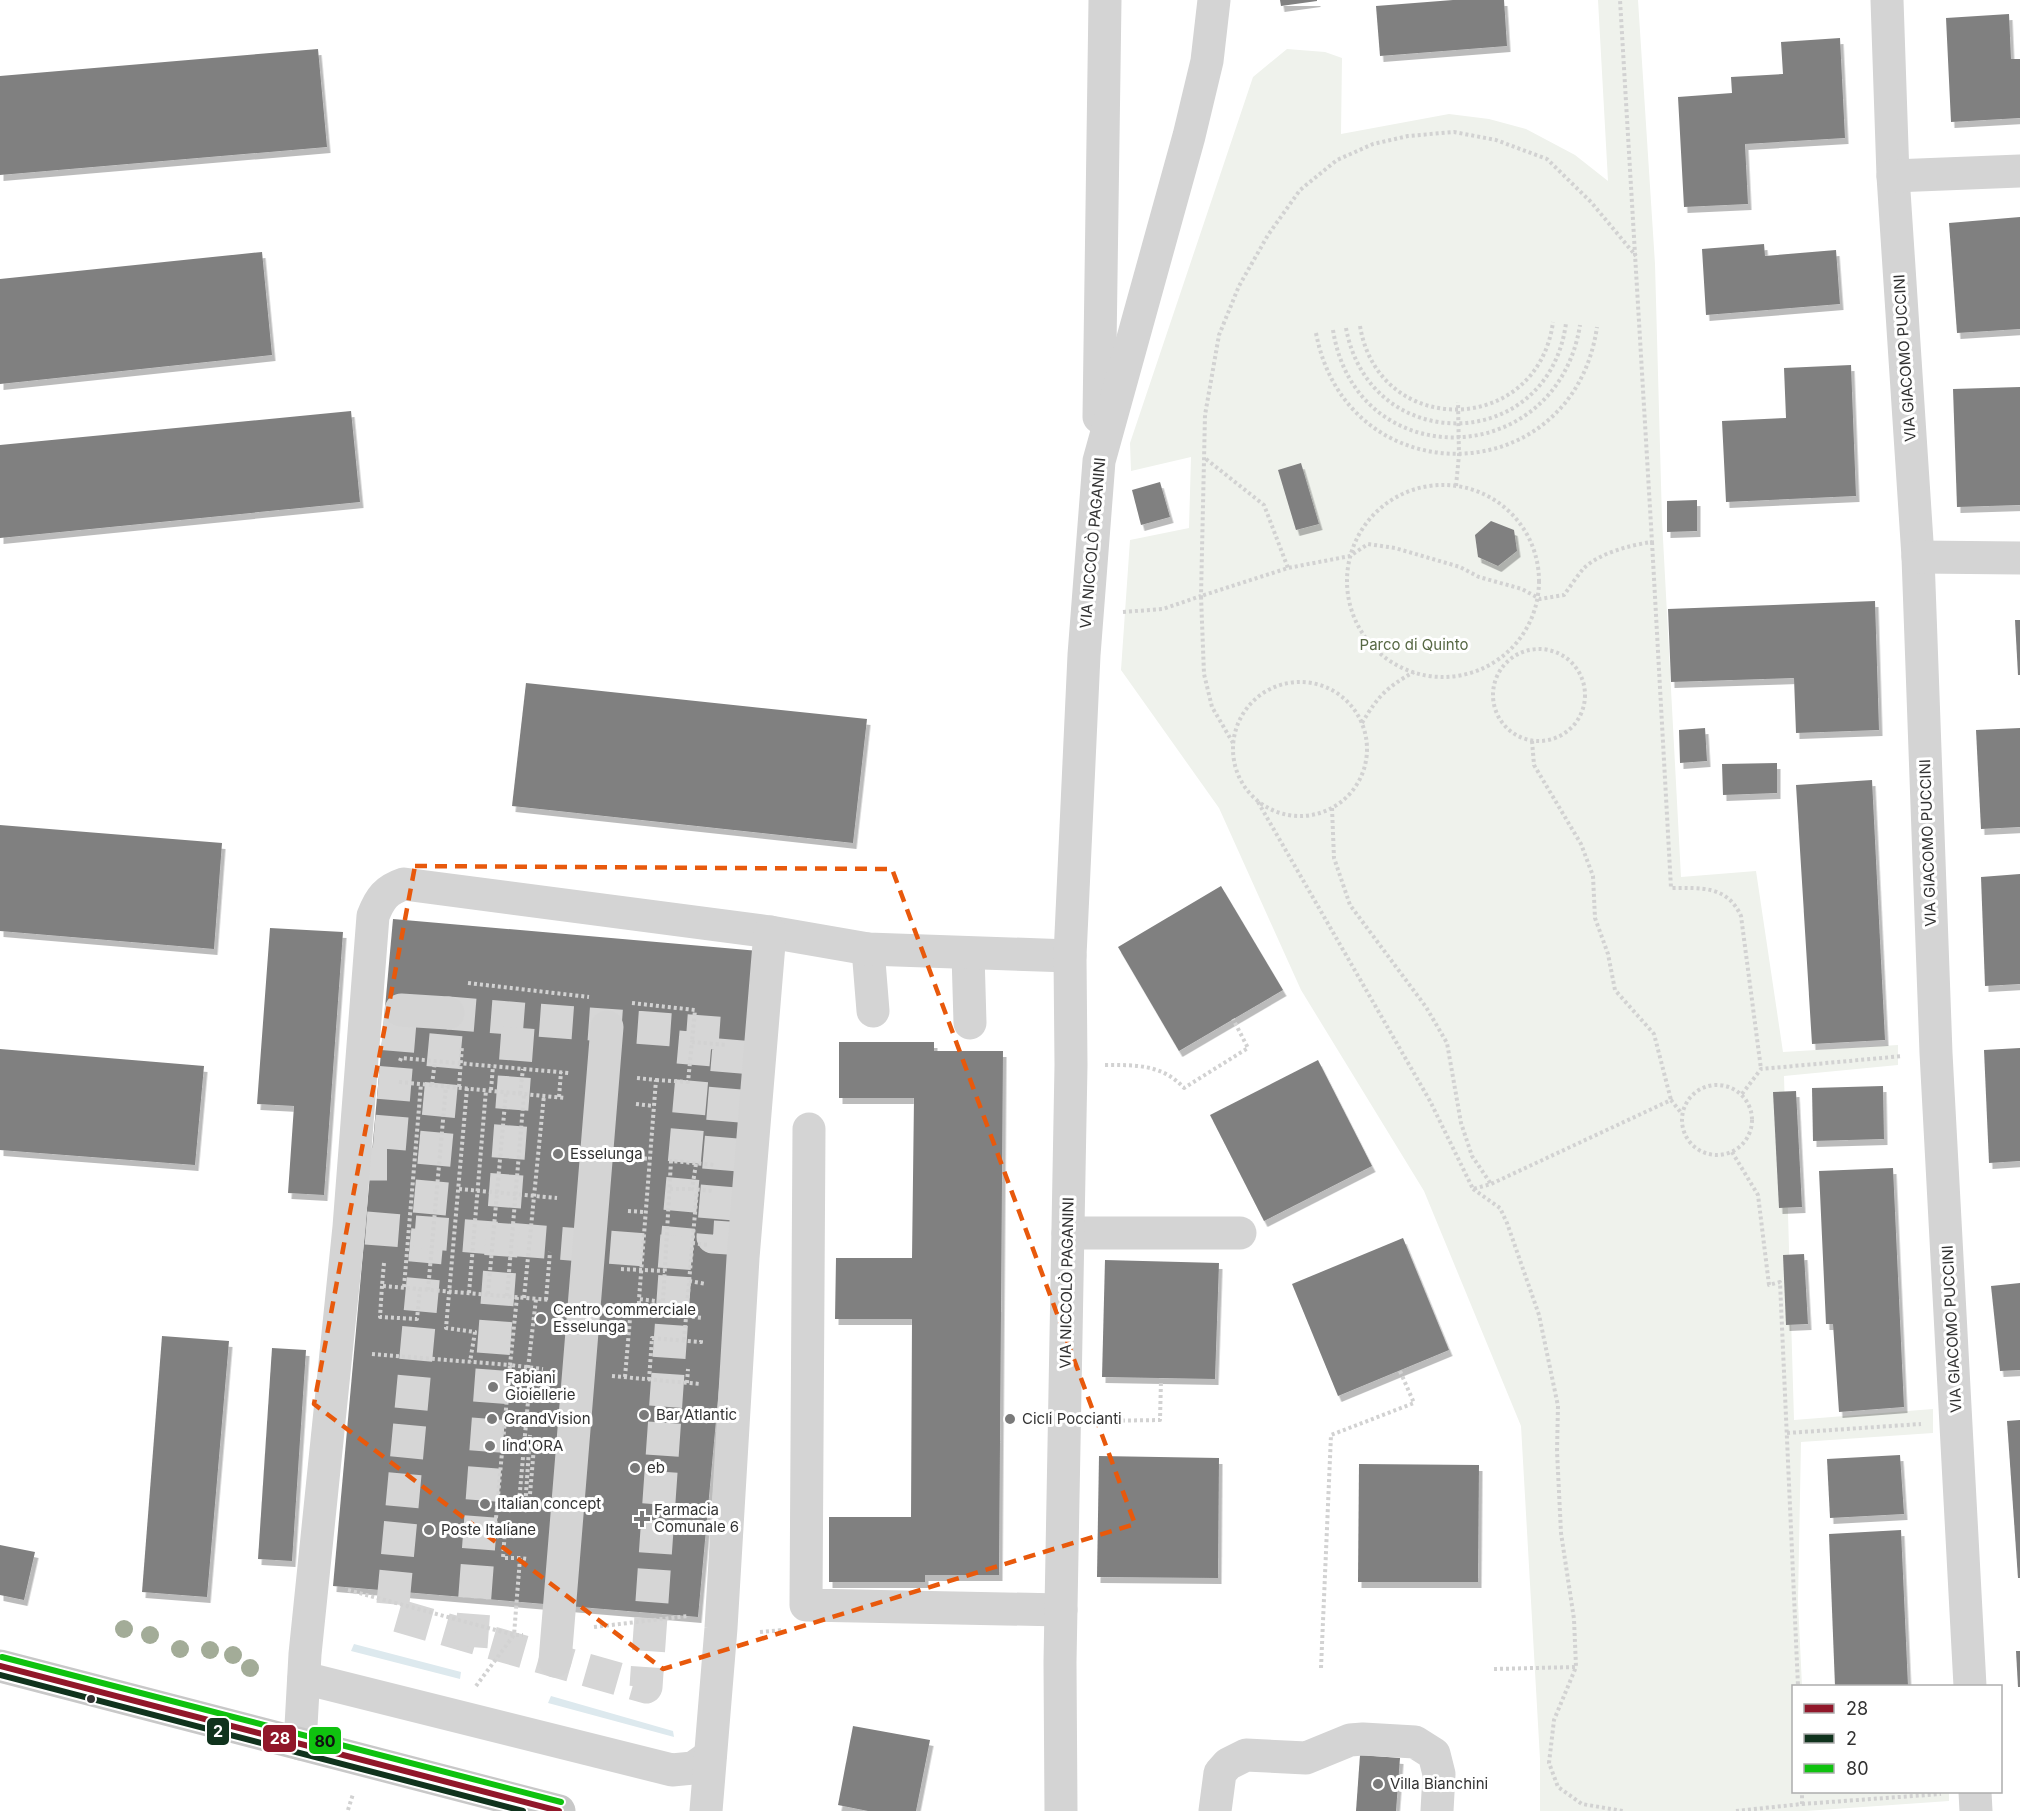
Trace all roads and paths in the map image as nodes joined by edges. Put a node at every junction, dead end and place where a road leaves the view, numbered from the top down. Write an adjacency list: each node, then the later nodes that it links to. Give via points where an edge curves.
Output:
1 (1105, 0): 22 (street)
2 (1214, 0): 22 (street, VIA NICCOLÒ PAGANINI, via 1207,61 1189,136)
3 (1620, 0): 7 (path)
4 (1887, 0): 6 (street, VIA GIACOMO PUCCINI)
5 (2020, 171): 6 (street)
6 (1893, 176): 26 (street, VIA GIACOMO PUCCINI)
7 (1636, 256): 21 (path, via 1591,202 1547,159 1496,140 1454,132 1408,136 1373,144 1337,160 1300,190 1239,285 1219,335 1205,415); 24 (path)
8 (1553, 322): 17 (path, via 1544,356 1529,378 1493,403)
9 (1566, 323): 18 (path, via 1555,364 1528,398 1491,419)
10 (1580, 325): 19 (path, via 1568,368 1541,404 1503,429)
11 (1360, 326): 17 (path, via 1369,357 1389,384 1416,402 1437,409)
12 (1597, 327): 20 (path, via 1583,376 1552,417 1509,444)
13 (1346, 328): 18 (path, via 1357,363 1379,394 1422,419)
14 (1333, 330): 19 (path, via 1345,370 1360,394 1380,413 1418,433)
15 (1316, 333): 20 (path, via 1330,378 1364,421 1397,443)
16 (1458, 402): 17 (path)
17 (1459, 410): 18 (path)
18 (1459, 424): 19 (path)
19 (1459, 438): 20 (path)
20 (1459, 455): 23 (path)
21 (1205, 458): 28 (path, via 1264,505); 29 (path)
22 (1099, 460): 43 (street, VIA NICCOLÒ PAGANINI, via 1083,655)
23 (1456, 486): 25 (path, via 1436,486 1399,497 1368,522); 30 (path, via 1493,498 1522,524 1539,560)
24 (1652, 542): 30 (path, via 1631,545 1608,555 1585,567 1564,596); 60 (path, via 1671,888 1709,888 1723,893 1737,907)
25 (1350, 556): 28 (path); 30 (path, via 1368,544 1395,548 1460,567 1479,578 1522,589); 34 (path, via 1346,592 1358,627 1382,655)
26 (1918, 557): 27 (street); 54 (street, VIA GIACOMO PUCCINI)
27 (2020, 558)
28 (1288, 568): 29 (path)
29 (1201, 596): 31 (path, via 1163,609); 37 (path, via 1204,674 1212,707)
30 (1540, 599): 32 (path, via 1525,630)
31 (1119, 613)
32 (1508, 650): 33 (path); 34 (path, via 1494,662 1455,676)
33 (1514, 656): 36 (path, via 1496,677 1493,701 1502,723 1521,738); 36 (path, via 1537,648 1564,656 1578,670 1585,690 1580,717 1571,728 1553,738)
34 (1414, 672): 35 (path, via 1377,698)
35 (1362, 723): 37 (path, via 1353,708 1325,687 1308,682 1290,683 1273,687 1258,697 1237,726); 39 (path, via 1367,747 1364,771 1356,787)
36 (1532, 741): 74 (path, via 1534,765 1581,844 1593,876 1595,918 1615,990 1654,1034)
37 (1233, 743): 38 (path, via 1238,776)
38 (1258, 802): 39 (path, via 1278,813 1299,816); 88 (path, via 1430,1101)
39 (1332, 808): 85 (path, via 1334,858 1350,905 1448,1043 1461,1124 1472,1156)
40 (771, 932): 41 (street); 101 (street, via 404,884 390,889 379,899 373,916); 103 (street)
41 (868, 949): 42 (street); 47 (street)
42 (968, 954): 43 (street); 50 (street)
43 (1070, 956): 57 (street, VIA NICCOLÒ PAGANINI)
44 (592, 998): 48 (path, via 467,982)
45 (627, 1002): 52 (path, via 695,1010)
46 (401, 1010): 48 (street)
47 (873, 1011)
48 (459, 1014): 53 (path)
49 (1233, 1019): 57 (path, via 1248,1048 1184,1088 1165,1072 1147,1066)
50 (970, 1023)
51 (607, 1028): 156 (street)
52 (692, 1042)
53 (462, 1045)
54 (1936, 1053): 60 (path); 141 (street, VIA GIACOMO PUCCINI)
55 (435, 1061): 56 (path); 64 (path, via 401,1058); 65 (path)
56 (460, 1063): 58 (path); 67 (path)
57 (1071, 1065): 99 (street, VIA NICCOLÒ PAGANINI)
58 (493, 1066): 59 (path); 89 (path)
59 (523, 1069): 61 (path); 93 (path)
60 (1761, 1069): 71 (path)
61 (561, 1072): 62 (path); 73 (path)
62 (579, 1074)
63 (634, 1078): 76 (path, via 656,1080)
64 (399, 1082): 70 (path); 107 (path, via 421,1084)
65 (432, 1085)
66 (446, 1086): 109 (path)
67 (459, 1087)
68 (467, 1088): 86 (path)
69 (506, 1092): 92 (path)
70 (398, 1093)
71 (1742, 1094): 77 (path, via 1722,1085 1701,1088); 79 (path, via 1751,1108 1752,1125 1746,1142)
72 (544, 1095): 94 (path)
73 (559, 1097)
74 (1671, 1100): 77 (path); 85 (path)
75 (632, 1104): 76 (path)
76 (654, 1106): 81 (path)
77 (1682, 1114): 79 (path, via 1687,1139 1699,1151 1716,1156)
78 (809, 1129): 151 (street, via 806,1605)
79 (1732, 1152): 142 (path, via 1758,1195 1768,1285 1780,1282)
80 (628, 1157): 81 (path)
81 (650, 1159): 98 (path)
82 (696, 1164): 83 (path, via 717,1165); 87 (path, via 671,1161); 90 (path)
83 (716, 1174)
84 (716, 1182): 91 (path)
85 (1491, 1184): 88 (path)
86 (459, 1189): 89 (path); 110 (path)
87 (670, 1189): 90 (path); 118 (path, via 663,1302)
88 (1473, 1189): 158 (path, via 1500,1208 1539,1315 1558,1406 1561,1533 1574,1618)
89 (478, 1190): 92 (path); 111 (path)
90 (694, 1190): 91 (path); 102 (path)
91 (715, 1191): 96 (path)
92 (497, 1193): 93 (path); 112 (path)
93 (516, 1194): 94 (path); 114 (path)
94 (534, 1197): 95 (path); 116 (path)
95 (564, 1198)
96 (714, 1202)
97 (623, 1210): 98 (path)
98 (645, 1212): 118 (path)
99 (1068, 1233): 100 (street); 140 (street, VIA NICCOLÒ PAGANINI)
100 (1240, 1233)
101 (367, 1236): 106 (path); 161 (street)
102 (692, 1243): 103 (path); 104 (path)
103 (719, 1254): 105 (path); 166 (street, via 721,1628)
104 (689, 1281): 105 (path); 123 (path)
105 (706, 1284): 113 (path)
106 (382, 1286): 107 (path); 108 (path, via 380,1317 417,1319)
107 (404, 1287): 108 (path)
108 (420, 1289): 109 (path)
109 (428, 1290): 110 (path)
110 (450, 1292): 111 (path); 127 (path, via 447,1328 475,1332)
111 (469, 1293): 112 (path)
112 (488, 1295): 114 (path)
113 (705, 1295)
114 (507, 1296): 115 (path)
115 (517, 1298): 116 (path); 128 (path)
116 (524, 1298): 117 (path)
117 (536, 1299): 119 (path); 129 (path)
118 (639, 1299): 121 (path, via 639,1308)
119 (552, 1300)
120 (616, 1305): 121 (path)
121 (631, 1307): 134 (path)
122 (704, 1307): 124 (path)
123 (686, 1316): 124 (path); 125 (path)
124 (703, 1318): 125 (path, via 701,1342)
125 (684, 1340): 136 (path, via 652,1338)
126 (365, 1353): 127 (path)
127 (470, 1362): 128 (path)
128 (510, 1365): 129 (path); 145 (path)
129 (528, 1368): 131 (path)
130 (688, 1369): 138 (path)
131 (553, 1370)
132 (1400, 1371): 159 (path, via 1414,1403 1331,1436)
133 (602, 1375): 134 (path)
134 (625, 1377): 136 (path)
135 (530, 1379): 144 (path)
136 (649, 1380): 138 (path)
137 (1161, 1380): 140 (path, via 1160,1420)
138 (687, 1383): 139 (path)
139 (704, 1385)
140 (1064, 1422): 151 (street, VIA NICCOLÒ PAGANINI)
141 (1957, 1422): 142 (path); 163 (street, VIA GIACOMO PUCCINI)
142 (1787, 1433): 162 (path)
143 (533, 1435): 146 (path)
144 (519, 1503)
145 (497, 1506): 146 (path); 148 (path, via 495,1529 505,1530 503,1558)
146 (527, 1507): 147 (path)
147 (543, 1510)
148 (520, 1558): 149 (path); 155 (path)
149 (537, 1560)
150 (338, 1587): 155 (path)
151 (1061, 1610): 173 (street, VIA NICCOLÒ PAGANINI)
152 (688, 1616): 153 (path)
153 (584, 1628)
154 (526, 1634): 155 (path)
155 (514, 1635): 164 (path)
156 (555, 1661)
157 (0, 1666): 165 (main road)
158 (1576, 1667): 160 (path); 176 (path, via 1554,1720 1549,1763 1558,1787 1582,1804)
159 (1321, 1668)
160 (1494, 1669)
161 (304, 1678): 165 (street); 166 (street, via 672,1770 693,1768)
162 (1798, 1685)
163 (1970, 1685)
164 (475, 1688)
165 (300, 1744): 171 (main road)
166 (710, 1756): 172 (street)
167 (1802, 1793): 170 (path)
168 (1949, 1793): 170 (path)
169 (1963, 1793): 178 (street)
170 (1802, 1804): 177 (path)
171 (559, 1811)
172 (706, 1811)
173 (1061, 1811)
174 (1215, 1811): 175 (street, via 1220,1773 1238,1758 1306,1758 1350,1740 1415,1742 1434,1754 1439,1774)
175 (1437, 1811)
176 (1623, 1811)
177 (1736, 1811)
178 (1976, 1811)

